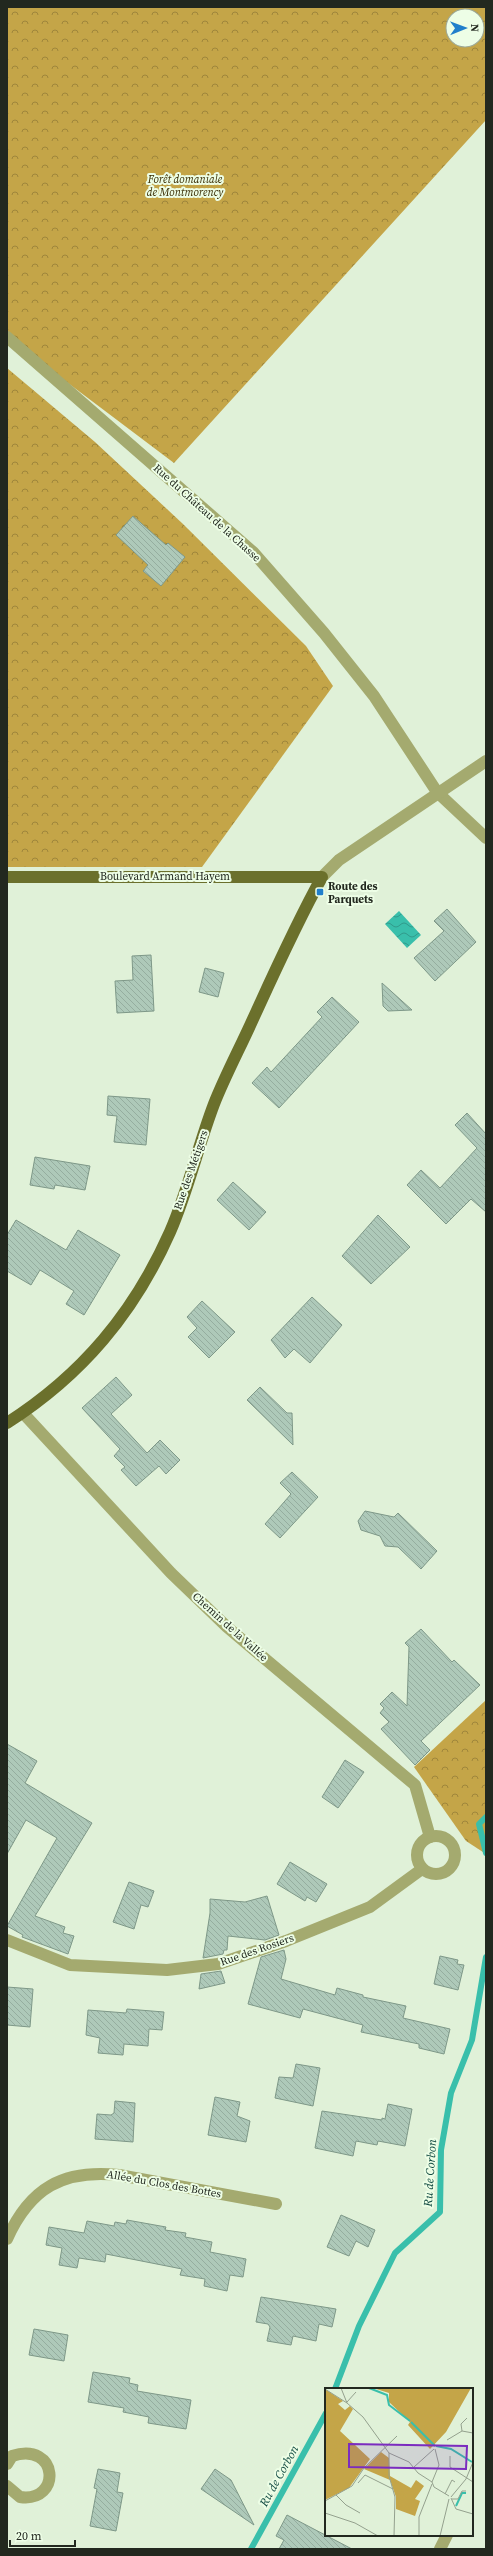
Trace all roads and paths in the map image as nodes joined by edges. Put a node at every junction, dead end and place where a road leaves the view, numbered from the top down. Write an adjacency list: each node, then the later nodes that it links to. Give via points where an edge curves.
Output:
1 (7, 337): 3 (street, Rue du Château de la Chasse, via 253,552 324,633 374,696)
2 (486, 761): 3 (street)
3 (437, 792): 4 (street, Rue du Château de la Chasse); 6 (street, via 339,860)
4 (486, 838)
5 (7, 877): 6 (main road, Boulevard Armand Hayem)
6 (322, 877): 7 (main road, Rue des Métigers, via 300,918 214,1104 170,1231 151,1270 127,1311 100,1346)
7 (23, 1413): 8 (main road, Rue des Métigers); 9 (street, Chemin de la Vallée, via 171,1573 226,1627 415,1784)
8 (7, 1423)
9 (430, 1837): 10 (street, via 424,1840 417,1851); 10 (street, via 442,1836 452,1844 456,1856 446,1872 434,1874)
10 (422, 1869): 11 (street, Rue des Rosiers, via 370,1907 286,1941 218,1964 167,1970 70,1965)
11 (7, 1940)
12 (276, 2204): 13 (street, Allée du Clos des Bottes, via 119,2175 78,2175 51,2184 38,2194 17,2217)
13 (7, 2239)
14 (9, 2458): 15 (street, via 24,2453 38,2455 48,2466 50,2480 42,2493 28,2498 13,2493)
15 (7, 2486)
16 (446, 2536): 17 (street)
17 (440, 2549)

